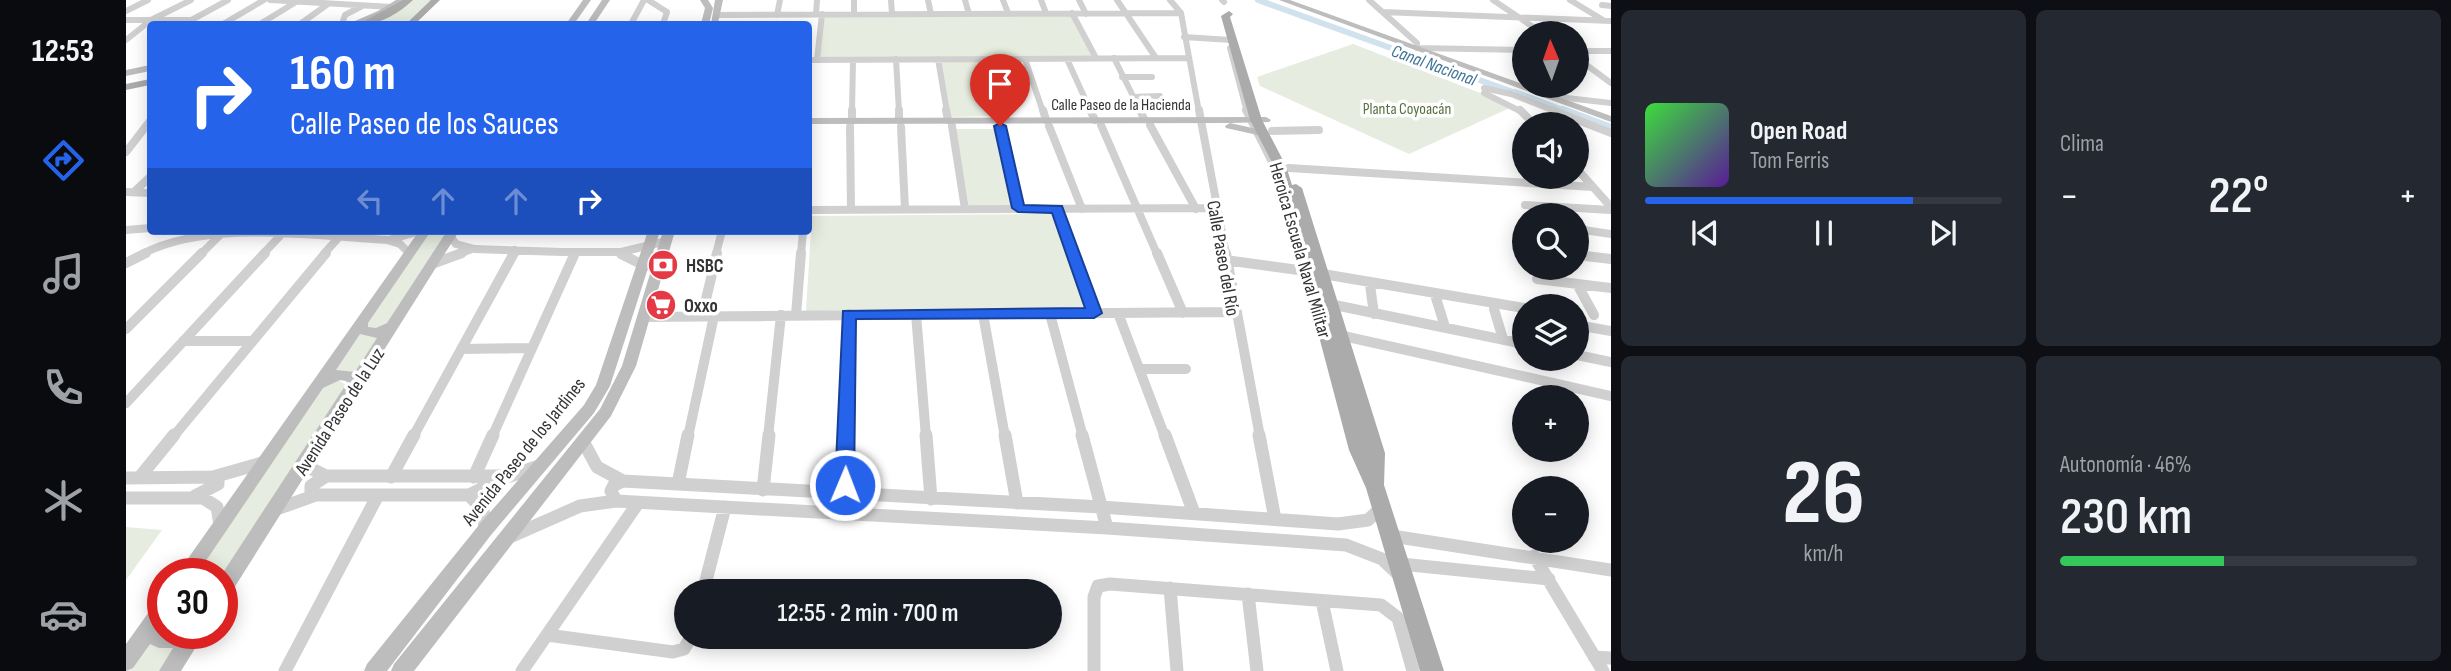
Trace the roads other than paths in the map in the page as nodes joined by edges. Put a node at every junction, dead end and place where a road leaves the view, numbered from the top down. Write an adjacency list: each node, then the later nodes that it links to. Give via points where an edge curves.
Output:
1 (148, 0): 38 (street)
2 (191, 0): 57 (street)
3 (228, 0): 59 (street)
4 (264, 0): 60 (street)
5 (270, 0): 31 (street)
6 (337, 0): 33 (street)
7 (374, 0): 34 (street)
8 (401, 0): 37 (street)
9 (409, 0): 65 (main road)
10 (436, 0): 66 (main road)
11 (587, 0): 67 (street)
12 (606, 0): 68 (street)
13 (646, 0): 69 (street); 70 (street, via 667,13)
14 (704, 0): 71 (street, via 709,8)
15 (719, 0): 52 (street)
16 (780, 0): 54 (street)
17 (817, 0): 46 (street)
18 (854, 0): 47 (street)
19 (891, 0): 48 (street)
20 (928, 0): 49 (street)
21 (965, 0): 50 (street)
22 (1003, 0): 40 (street)
23 (1041, 0): 41 (street)
24 (1079, 0): 43 (street)
25 (1117, 0): 44 (street)
26 (1170, 0): 45 (street)
27 (1283, 0): 80 (street)
28 (1369, 0): 39 (street)
29 (1493, 0): 55 (street)
30 (1570, 0): 75 (street)
31 (298, 1): 33 (street); 61 (street)
32 (1223, 1): 51 (main road, Heroica Escuela Naval Militar)
33 (330, 4): 34 (street); 62 (street)
34 (363, 5): 37 (street); 63 (street)
35 (1602, 5): 36 (street)
36 (1611, 6)
37 (393, 7): 64 (street)
38 (126, 11)
39 (1383, 12): 55 (street); 80 (street, via 1418,43)
40 (1009, 13): 41 (street); 50 (street)
41 (1046, 13): 42 (street)
42 (1072, 13): 43 (street); 84 (street)
43 (1086, 13): 44 (street)
44 (1124, 13): 45 (street); 86 (street)
45 (1181, 13): 77 (street, Calle Paseo del Río)
46 (819, 14): 47 (street); 54 (street); 93 (street)
47 (854, 14): 48 (street)
48 (892, 14): 49 (street)
49 (931, 14): 50 (street)
50 (969, 14)
51 (1229, 14): 79 (main road, Heroica Escuela Naval Militar, via 1225,16); 123 (main road, Heroica Escuela Naval Militar, via 1234,17)
52 (716, 15): 53 (street); 72 (street)
53 (769, 15): 54 (street); 73 (street)
54 (777, 15)
55 (1519, 17): 74 (street); 75 (street)
56 (126, 20): 57 (street)
57 (151, 20): 58 (street)
58 (169, 21)
59 (189, 21)
60 (228, 21)
61 (265, 21)
62 (304, 21)
63 (343, 21)
64 (359, 21)
65 (372, 21)
66 (413, 21)
67 (572, 21)
68 (592, 21)
69 (633, 21)
70 (664, 21)
71 (706, 21)
72 (715, 21)
73 (768, 21)
74 (1525, 21)
75 (1609, 22)
76 (147, 23): 78 (street)
77 (1184, 37): 79 (street); 87 (street, Calle Paseo del Río)
78 (126, 40)
79 (1230, 40): 123 (main road, Heroica Escuela Naval Militar)
80 (1417, 48): 81 (street); 101 (street)
81 (1512, 50)
82 (1589, 51): 83 (street)
83 (1611, 51)
84 (1096, 58): 85 (street); 92 (street)
85 (1114, 58): 86 (street); 98 (street)
86 (1156, 58): 87 (street)
87 (1189, 58): 113 (street, Calle Paseo del Río)
88 (896, 59): 89 (street); 94 (street); 114 (street)
89 (939, 59): 90 (street); 115 (street)
90 (982, 59): 91 (street); 116 (street)
91 (1025, 59): 92 (street); 117 (street)
92 (1067, 59): 118 (street)
93 (812, 60): 94 (street)
94 (853, 60): 120 (street)
95 (1589, 67): 102 (street)
96 (147, 71): 97 (main road)
97 (126, 75)
98 (1122, 77): 99 (street); 105 (street)
99 (1152, 78)
100 (147, 83): 103 (main road)
101 (1512, 83)
102 (1611, 83)
103 (126, 87)
104 (1160, 96): 105 (street)
105 (1132, 97): 112 (street)
106 (1554, 98): 111 (street)
107 (1567, 98): 108 (street)
108 (1611, 103)
109 (1522, 112): 110 (street, via 1481,91 1511,94)
110 (1556, 112)
111 (1611, 119)
112 (1147, 122): 113 (street, Calle Paseo de la Hacienda); 118 (street, Calle Paseo de la Hacienda); 142 (street)
113 (1199, 122): 123 (street, Calle Paseo de la Hacienda); 134 (street, Calle Paseo del Río)
114 (900, 123): 115 (street, Calle Paseo de la Hacienda); 120 (street, Calle Paseo de la Hacienda); 137 (street)
115 (950, 123): 116 (street, Calle Paseo de la Hacienda); 138 (street)
116 (999, 123): 117 (street, Calle Paseo de la Hacienda); 133 (street)
117 (1047, 123): 118 (street, Calle Paseo de la Hacienda); 140 (street)
118 (1104, 123): 141 (street)
119 (812, 124): 120 (street, Calle Paseo de la Hacienda)
120 (851, 124): 136 (street)
121 (147, 125): 126 (street)
122 (1589, 125): 125 (street)
123 (1260, 126): 124 (street); 127 (main road, Heroica Escuela Naval Militar); 171 (main road, Heroica Escuela Naval Militar, via 1280,166)
124 (1319, 130)
125 (1611, 134)
126 (126, 152)
127 (1289, 167): 130 (street); 171 (main road, Heroica Escuela Naval Militar)
128 (147, 179): 131 (street)
129 (1589, 182): 130 (street)
130 (1593, 187): 135 (street)
131 (130, 192)
132 (1589, 207): 135 (street)
133 (1018, 208): 138 (street); 139 (street)
134 (1216, 208): 142 (street); 167 (street, Calle Paseo del Río)
135 (1611, 208)
136 (851, 209): 137 (street); 143 (street)
137 (905, 209): 138 (street)
138 (965, 209)
139 (1057, 209): 140 (street); 181 (street)
140 (1082, 209): 141 (street)
141 (1138, 209): 142 (street); 183 (street)
142 (1196, 209)
143 (812, 210)
144 (147, 228): 145 (street)
145 (126, 230)
146 (1589, 231): 147 (street)
147 (1611, 234)
148 (192, 235): 168 (street)
149 (220, 235): 157 (street); 199 (street)
150 (406, 235): 159 (street)
151 (420, 235): 163 (street, Avenida Paseo de la Luz)
152 (451, 235): 169 (street, Avenida Paseo de la Luz)
153 (453, 235): 160 (street, via 456,244)
154 (721, 235): 193 (street)
155 (803, 235): 191 (street)
156 (660, 236): 164 (street); 170 (street, Avenida Paseo de los Jardines)
157 (279, 237): 158 (street); 203 (street)
158 (338, 239): 159 (street); 204 (street)
159 (387, 240): 163 (street)
160 (475, 249): 161 (street); 169 (street)
161 (514, 250): 162 (street); 207 (street)
162 (575, 251): 164 (street); 206 (street)
163 (409, 253): 196 (street, Avenida Paseo de la Luz)
164 (615, 253): 170 (street)
165 (1589, 256): 166 (street)
166 (1611, 259)
167 (1225, 260): 171 (street); 180 (street, Calle Paseo del Río)
168 (126, 263)
169 (432, 264): 195 (street, Avenida Paseo de la Luz)
170 (651, 265): 194 (street, Avenida Paseo de los Jardines); 219 (street, Avenida Paseo de los Jardines, via 604,386)
171 (1316, 273): 174 (street); 177 (main road, Heroica Escuela Naval Militar); 178 (street); 234 (street, Heroica Escuela Naval Militar, via 1350,449)
172 (1545, 280): 173 (street)
173 (1577, 284): 175 (street); 192 (street)
174 (1370, 285): 176 (street); 189 (street)
175 (1611, 288)
176 (1436, 298): 179 (street); 197 (street)
177 (1324, 303): 189 (street); 201 (main road, Heroica Escuela Naval Militar); 234 (main road, Heroica Escuela Naval Militar, via 1358,450)
178 (1512, 305)
179 (1494, 309): 184 (street); 202 (street)
180 (1234, 312): 183 (street); 244 (street, Calle Paseo del Río)
181 (1094, 313): 182 (street); 188 (street)
182 (1118, 313): 183 (street); 210 (street)
183 (1183, 313)
184 (1512, 313)
185 (849, 314): 186 (street); 191 (street); 228 (street)
186 (916, 314): 187 (street); 235 (street)
187 (983, 314): 188 (street); 238 (street)
188 (1050, 314): 241 (street)
189 (1374, 314): 197 (street)
190 (781, 315): 191 (street); 193 (street); 227 (street)
191 (796, 315)
192 (1594, 315)
193 (708, 316): 194 (street); 226 (street)
194 (644, 317): 216 (street, Avenida Paseo de los Jardines, via 621,387)
195 (396, 322): 196 (street, via 372,333 362,330); 212 (street, Avenida Paseo de la Luz)
196 (361, 323): 213 (street, Avenida Paseo de la Luz)
197 (1445, 327): 202 (street)
198 (1589, 327): 200 (street)
199 (126, 329)
200 (1611, 331)
201 (1339, 335): 214 (street); 234 (main road, Heroica Escuela Naval Militar, via 1376,453)
202 (1503, 339): 205 (street)
203 (183, 341): 204 (street); 215 (street)
204 (252, 341): 224 (street)
205 (1512, 341)
206 (531, 348): 207 (street); 223 (street)
207 (462, 349): 222 (street)
208 (1589, 357): 209 (street)
209 (1611, 362)
210 (1139, 369): 211 (street); 243 (street)
211 (1186, 369)
212 (355, 384): 213 (street, via 352,376 343,374); 217 (street, Avenida Paseo de la Luz)
213 (318, 385): 218 (street, Avenida Paseo de la Luz)
214 (1611, 396)
215 (126, 403)
216 (583, 441): 225 (street, via 594,467); 250 (street, Avenida Paseo de los Jardines)
217 (307, 459): 220 (street, via 310,468); 242 (street, Avenida Paseo de la Luz)
218 (265, 461): 221 (street, via 240,472); 245 (street, Avenida Paseo de la Luz)
219 (542, 464): 223 (street, via 510,476); 248 (street, Avenida Paseo de los Jardines)
220 (326, 475): 222 (street); 229 (street, via 311,486)
221 (208, 477): 224 (street); 233 (street, via 218,480 215,488)
222 (391, 477): 223 (street)
223 (480, 477): 231 (street, via 483,488)
224 (132, 478)
225 (623, 481): 226 (street); 236 (street, via 611,491)
226 (678, 484): 227 (street)
227 (763, 490): 228 (street)
228 (845, 494): 235 (street)
229 (316, 495): 230 (street); 242 (street)
230 (378, 495): 231 (street); 271 (street)
231 (469, 495): 248 (street, via 479,500 485,512)
232 (126, 498): 233 (street)
233 (189, 498): 245 (street, via 215,502)
234 (1379, 498): 244 (street, via 1376,516 1363,523); 249 (main road, Heroica Escuela Naval Militar)
235 (931, 499): 238 (street)
236 (616, 501): 237 (street); 250 (street, via 580,506)
237 (638, 502): 240 (street); 262 (street)
238 (1017, 503): 239 (street)
239 (1050, 504): 241 (street); 246 (street)
240 (725, 507): 246 (street); 256 (street)
241 (1101, 507): 243 (street); 247 (street)
242 (274, 510): 253 (street, Avenida Paseo de la Luz)
243 (1194, 513): 244 (street)
244 (1275, 519)
245 (220, 525): 252 (street, Avenida Paseo de la Luz)
246 (1057, 526): 247 (street)
247 (1107, 528): 255 (street, via 1346,545)
248 (485, 530): 265 (street, Avenida Paseo de los Jardines)
249 (1392, 536): 251 (street); 255 (main road, Heroica Escuela Naval Militar)
250 (506, 539): 269 (street, Avenida Paseo de los Jardines)
251 (1534, 556): 254 (street); 257 (street)
252 (197, 558)
253 (238, 565)
254 (1611, 570)
255 (1403, 573): 257 (street); 279 (main road, Heroica Escuela Naval Militar)
256 (706, 579)
257 (1549, 579): 266 (street)
258 (1170, 589): 259 (street); 274 (street, via 1098,586); 275 (street)
259 (1248, 594): 260 (street); 276 (street)
260 (1322, 601): 277 (street); 278 (street, via 1381,605 1393,611)
261 (147, 631): 268 (street)
262 (547, 635): 264 (street, via 673,652); 273 (street)
263 (184, 649): 270 (street)
264 (684, 649)
265 (390, 651): 269 (street); 272 (street, Avenida Paseo de los Jardines)
266 (1594, 657): 267 (street); 280 (street)
267 (1611, 658)
268 (126, 661)
269 (406, 665)
270 (169, 671)
271 (285, 671)
272 (374, 671)
273 (522, 671)
274 (1094, 671)
275 (1177, 671)
276 (1257, 671)
277 (1337, 671)
278 (1413, 671)
279 (1432, 671)
280 (1603, 671)

